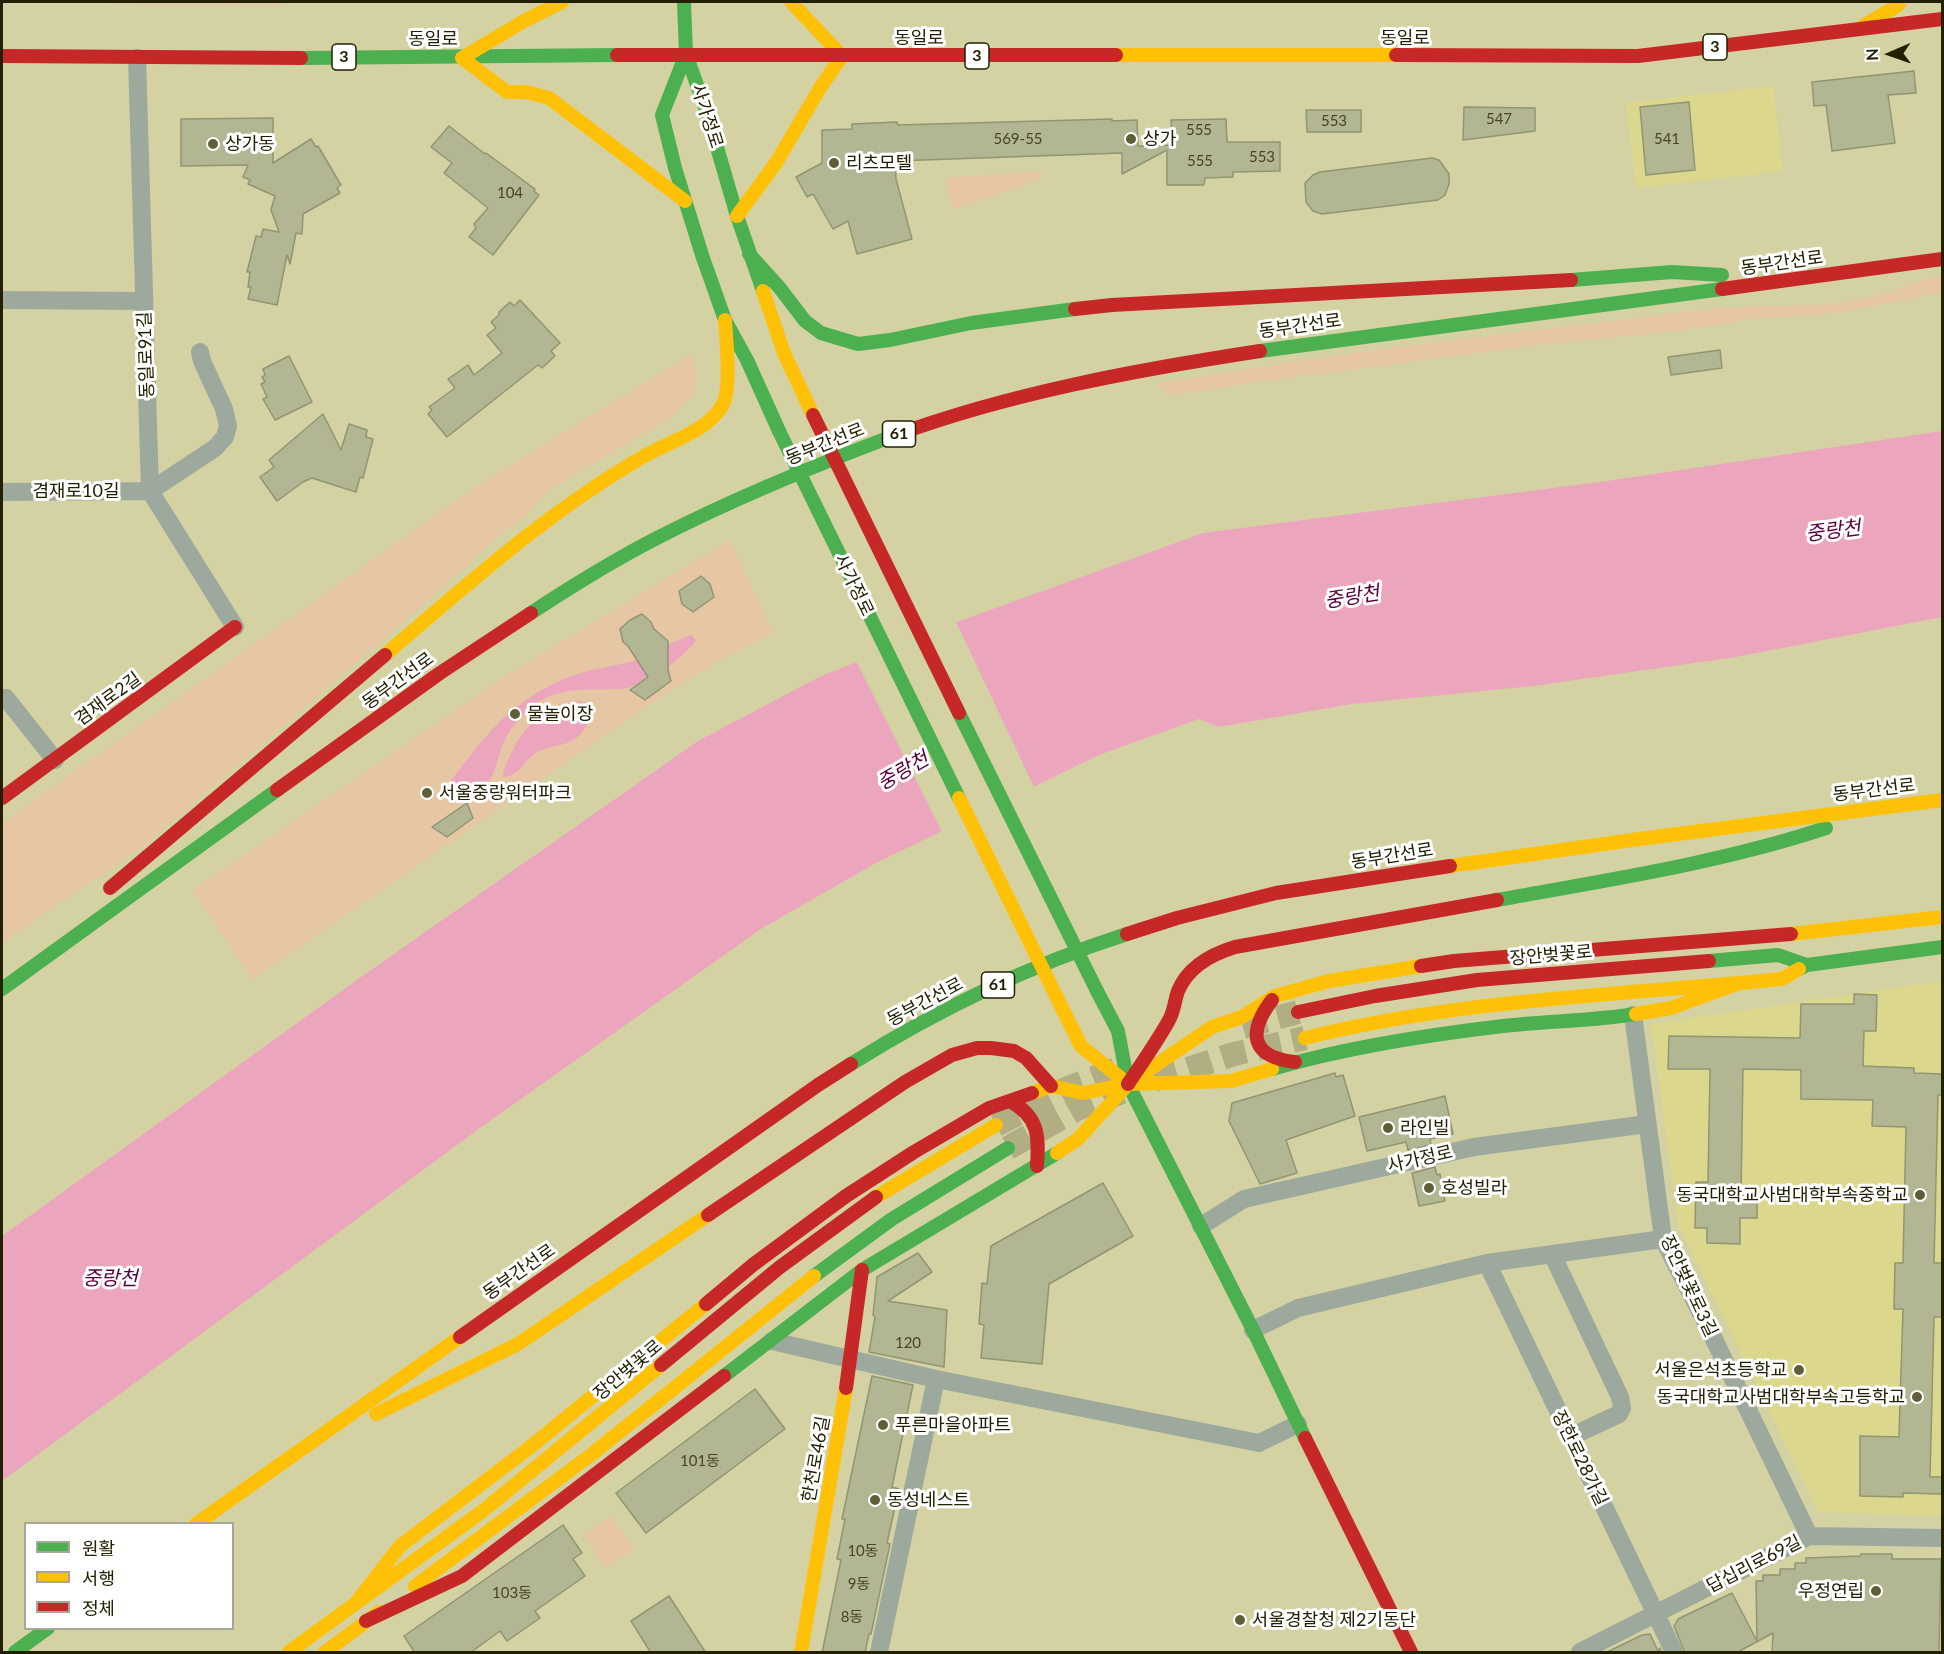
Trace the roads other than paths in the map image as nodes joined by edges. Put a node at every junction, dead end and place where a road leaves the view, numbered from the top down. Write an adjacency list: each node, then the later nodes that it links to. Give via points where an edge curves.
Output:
1 (562, 2): 10 (main road)
2 (684, 2): 7 (main road, 사가정로)
3 (791, 2): 9 (main road)
4 (1900, 2): 6 (main road)
5 (1942, 20): 6 (main road, 동일로 / 3)
6 (1855, 32): 9 (main road, 동일로 / 3, via 1638,56)
7 (686, 54): 9 (main road, 동일로 / 3); 10 (main road, 동일로 / 3); 12 (main road, 사가정로, via 662,115); 13 (main road, 사가정로)
8 (2, 56): 11 (main road, 동일로 / 3)
9 (842, 56): 13 (main road, via 776,163)
10 (462, 57): 11 (main road, 동일로 / 3); 12 (main road, via 507,93 526,92 549,98)
11 (137, 58): 18 (street, 동일로91길)
12 (685, 201): 19 (main road, 사가정로)
13 (737, 216): 14 (main road, 사가정로)
14 (749, 254): 16 (main road, via 805,321 827,335 858,344 971,323 1112,305 1672,272); 42 (main road, 사가정로, bridge, via 784,353 813,415 1118,1031)
15 (1942, 259): 16 (main road, 동부간선로 / 61)
16 (1794, 279): 34 (main road, 동부간선로 / 61, via 1334,339 1147,369 999,403 880,441 756,491 657,538 505,628)
17 (2, 300): 18 (street)
18 (144, 301): 21 (street, 동일로91길)
19 (725, 320): 29 (main road, via 727,394 710,419 697,430 610,476 529,534); 42 (main road, 사가정로, bridge, via 1081,1046)
20 (200, 352): 21 (street, via 224,409 228,426 225,437 215,448)
21 (150, 491): 22 (street, 겸재로10길); 23 (street)
22 (2, 492)
23 (235, 627): 25 (main road, 겸재로2길)
24 (2, 698): 25 (street, via 6,698)
25 (55, 760): 26 (main road, 겸재로2길)
26 (2, 798)
27 (1942, 800): 28 (main road, 동부간선로 / 61)
28 (1893, 806): 42 (main road, via 1775,845 1218,952 1203,960 1184,981 1175,1011); 60 (main road, 동부간선로 / 61, via 1570,848 1276,893 1089,946 930,1017 818,1085)
29 (102, 895)
30 (85, 912): 34 (main road)
31 (1942, 917): 37 (main road, via 1799,933 1454,961 1329,981)
32 (1942, 946): 33 (main road, 장안벚꽃로)
33 (1807, 965): 35 (main road, 장안벚꽃로, via 1782,979); 38 (main road, 장안벚꽃로, via 1779,955 1528,975 1418,988)
34 (29, 969): 36 (main road, 동부간선로 / 61)
35 (1737, 984): 39 (main road, via 1671,1008); 40 (main road, 장안벚꽃로, via 1417,1014)
36 (2, 989)
37 (1275, 996): 41 (main road, via 1255,1029 1257,1041 1273,1059); 42 (main road, via 1242,1017 1212,1027)
38 (1299, 1012)
39 (1633, 1016): 41 (main road, via 1504,1026 1396,1041); 45 (street, 장안벚꽃로3길)
40 (1305, 1038)
41 (1294, 1062): 42 (main road, via 1231,1081)
42 (1128, 1084): 43 (main road, via 1083,1093); 48 (main road, via 1078,1139); 49 (main road, 사가정로)
43 (1051, 1086): 44 (main road); 60 (main road, via 1016,1051 986,1047 949,1055 518,1344)
44 (1010, 1101): 48 (main road, via 1024,1108 1035,1125); 64 (main road, via 989,1108 914,1152 754,1264 529,1448 400,1546)
45 (1647, 1124): 49 (street, 사가정로, via 1474,1147 1244,1199); 50 (street, 장안벚꽃로3길)
46 (996, 1125): 64 (main road, 장안벚꽃로, via 907,1177 802,1251 545,1462)
47 (1008, 1148): 66 (main road, via 933,1191 857,1243 514,1513)
48 (1037, 1166): 53 (main road)
49 (1201, 1226): 54 (main road, 사가정로)
50 (1663, 1239): 51 (street); 62 (street, 장안벚꽃로3길)
51 (1552, 1254): 52 (street); 59 (street, via 1622,1408 1619,1414)
52 (1487, 1263): 54 (street, via 1298,1308); 59 (street, 장한로28가길)
53 (862, 1270): 55 (main road); 56 (main road, 한천로46길)
54 (1253, 1330): 58 (main road, 사가정로)
55 (772, 1341): 56 (street); 66 (main road, via 462,1576)
56 (851, 1359): 57 (street); 71 (main road, 한천로46길)
57 (936, 1379): 58 (street, via 1259,1443); 72 (street)
58 (1298, 1424): 73 (main road, 사가정로)
59 (1570, 1437): 65 (street, 장한로28가길)
60 (290, 1457): 61 (main road, 동부간선로 / 61)
61 (199, 1522)
62 (1809, 1536): 63 (street, 답십리로69길); 65 (street, 답십리로69길)
63 (1942, 1538)
64 (355, 1604): 69 (main road, 장안벚꽃로)
65 (1655, 1615): 74 (street, 답십리로69길); 75 (street, 장한로28가길)
66 (366, 1621): 70 (main road)
67 (47, 1630): 68 (main road)
68 (15, 1653)
69 (288, 1653)
70 (325, 1653)
71 (801, 1653)
72 (879, 1653)
73 (1411, 1653)
74 (1580, 1653)
75 (1674, 1653)

